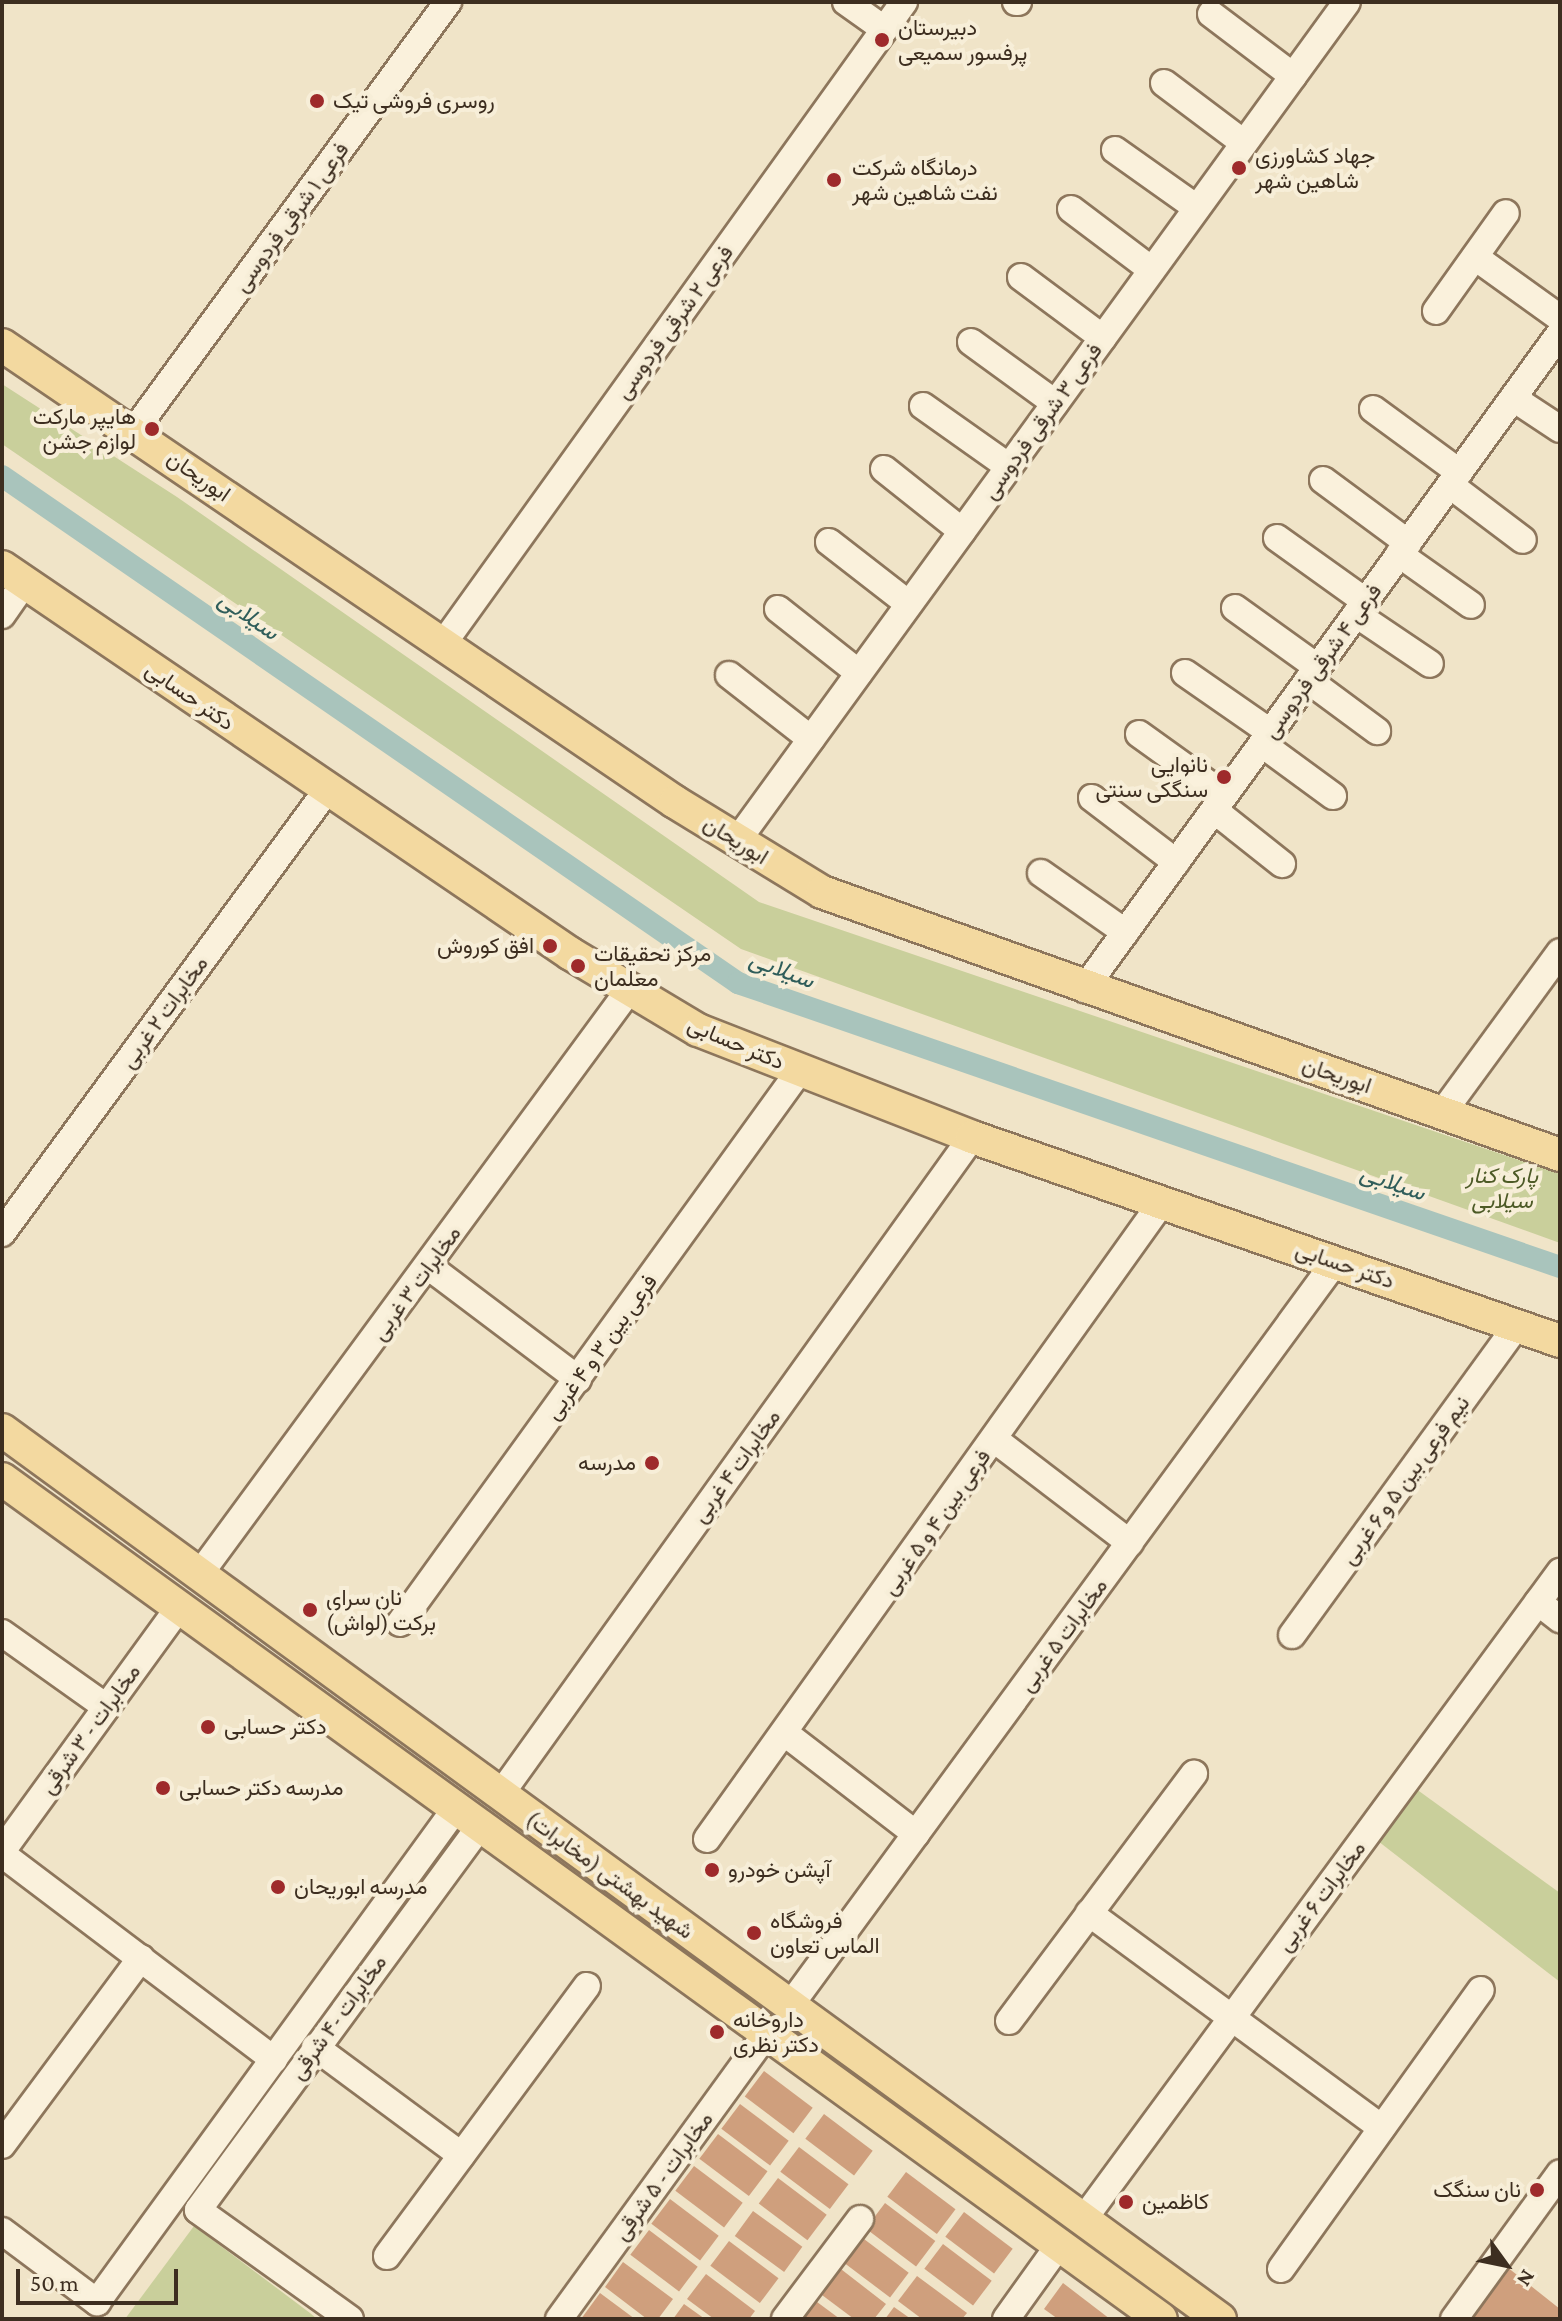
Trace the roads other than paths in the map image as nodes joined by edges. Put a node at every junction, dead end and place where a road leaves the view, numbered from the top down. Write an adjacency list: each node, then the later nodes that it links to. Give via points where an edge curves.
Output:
1 (448, 2): 28 (street, فرعی ۱ شرقی فردوسی)
2 (846, 2): 6 (street)
3 (904, 2): 6 (street, فرعی ۲ شرقی فردوسی)
4 (1336, 6): 7 (street, فرعی ۳ شرقی فردوسی)
5 (1211, 14): 7 (street)
6 (884, 29): 45 (street, فرعی ۲ شرقی فردوسی)
7 (1293, 76): 9 (street, فرعی ۳ شرقی فردوسی)
8 (1164, 83): 9 (street)
9 (1244, 143): 11 (street, فرعی ۳ شرقی فردوسی)
10 (1115, 150): 11 (street)
11 (1197, 208): 15 (street, فرعی ۳ شرقی فردوسی)
12 (1071, 209): 15 (street)
13 (1506, 213): 14 (street)
14 (1475, 257): 17 (street); 18 (street)
15 (1152, 270): 20 (street, فرعی ۳ شرقی فردوسی)
16 (1021, 277): 20 (street)
17 (1436, 311)
18 (1560, 318)
19 (1560, 333): 23 (street, فرعی ۴ شرقی فردوسی)
20 (1103, 338): 24 (street, فرعی ۳ شرقی فردوسی)
21 (971, 342): 24 (street)
22 (2, 345): 28 (main road, ابوریحان)
23 (1513, 398): 27 (street); 31 (street, فرعی ۴ شرقی فردوسی)
24 (1055, 403): 29 (street, فرعی ۳ شرقی فردوسی)
25 (923, 406): 29 (street)
26 (1373, 409): 31 (street)
27 (1560, 429)
28 (134, 431): 45 (main road, ابوریحان)
29 (1009, 467): 33 (street, فرعی ۳ شرقی فردوسی)
30 (884, 469): 33 (street)
31 (1454, 478): 35 (street); 37 (street, فرعی ۴ شرقی فردوسی)
32 (1323, 480): 37 (street)
33 (962, 531): 39 (street, فرعی ۳ شرقی فردوسی)
34 (1277, 538): 42 (street)
35 (1523, 540)
36 (829, 542): 39 (street)
37 (1404, 548): 40 (street); 42 (street, فرعی ۴ شرقی فردوسی)
38 (14, 574): 44 (street); 55 (main road, دکتر حسابی)
39 (909, 604): 47 (street, فرعی ۳ شرقی فردوسی)
40 (1471, 605)
41 (1235, 608): 49 (street)
42 (1360, 608): 46 (street); 49 (street, فرعی ۴ شرقی فردوسی)
43 (778, 609): 47 (street)
44 (2, 615)
45 (445, 641): 59 (main road, ابوریحان)
46 (1430, 664)
47 (859, 673): 54 (street, فرعی ۳ شرقی فردوسی)
48 (1185, 673): 53 (street)
49 (1313, 674): 51 (street); 53 (street, فرعی ۴ شرقی فردوسی)
50 (729, 675): 54 (street)
51 (1377, 731)
52 (1139, 734): 58 (street)
53 (1266, 738): 56 (street); 58 (street, فرعی ۴ شرقی فردوسی)
54 (811, 739): 59 (street, فرعی ۳ شرقی فردوسی)
55 (327, 790): 65 (main road, دکتر حسابی); 72 (street, مخابرات ۲ غربی)
56 (1333, 796)
57 (1092, 798): 60 (street)
58 (1219, 803): 60 (street, فرعی ۴ شرقی فردوسی); 61 (street)
59 (737, 841): 66 (main road, ابوریحان, via 858,909)
60 (1176, 862): 63 (street, فرعی ۴ شرقی فردوسی)
61 (1282, 864)
62 (1041, 873): 63 (street)
63 (1125, 932): 66 (street, فرعی ۴ شرقی فردوسی)
64 (1557, 960): 68 (street)
65 (630, 989): 67 (main road, دکتر حسابی, via 698,1030); 74 (street, مخابرات ۳ غربی)
66 (1084, 989): 68 (main road, ابوریحان)
67 (800, 1070): 69 (main road, دکتر حسابی); 77 (street, فرعی بین ۳ و ۴ غربی)
68 (1443, 1112): 70 (main road, ابوریحان)
69 (972, 1137): 71 (main road, دکتر حسابی); 93 (street, مخابرات ۴ غربی)
70 (1560, 1155)
71 (1162, 1202): 73 (main road, دکتر حسابی); 79 (street, فرعی بین ۴ و ۵ غربی)
72 (2, 1233)
73 (1335, 1262): 75 (main road, دکتر حسابی); 81 (street, مخابرات ۵ غربی)
74 (428, 1266): 77 (street); 83 (street, مخابرات ۳ غربی)
75 (1518, 1324): 76 (main road, دکتر حسابی); 89 (street, نیم فرعی بین ۵ و ۶ غربی)
76 (1560, 1341)
77 (578, 1379): 87 (street, فرعی بین ۳ و ۴ غربی)
78 (2, 1430): 83 (main road, شهید بهشتی (مخابرات))
79 (994, 1439): 81 (street); 91 (street, فرعی بین ۴ و ۵ غربی)
80 (2, 1479): 85 (main road, شهید بهشتی (مخابرات))
81 (1130, 1543): 95 (street, مخابرات ۵ غربی)
82 (1560, 1572): 84 (street, مخابرات ۶ غربی)
83 (199, 1575): 93 (main road, شهید بهشتی (مخابرات))
84 (1538, 1602): 86 (street); 103 (street, مخابرات ۶ غربی)
85 (179, 1607): 90 (street, مخابرات - ۳ شرقی); 94 (main road, شهید بهشتی (مخابرات))
86 (1560, 1619)
87 (400, 1623)
88 (2, 1633): 90 (street)
89 (1292, 1635)
90 (106, 1707): 97 (street, مخابرات - ۳ شرقی)
91 (786, 1734): 95 (street); 96 (street, فرعی بین ۴ و ۵ غربی)
92 (1194, 1774): 98 (street)
93 (500, 1795): 102 (main road, شهید بهشتی (مخابرات))
94 (468, 1817): 105 (main road, شهید بهشتی (مخابرات)); 106 (street, مخابرات -۴ شرقی); 107 (street)
95 (916, 1834): 102 (street, مخابرات ۵ غربی)
96 (707, 1839)
97 (2, 1852): 99 (street)
98 (1089, 1913): 103 (street); 104 (street)
99 (141, 1958): 107 (street); 111 (street)
100 (587, 1986): 112 (street)
101 (1481, 1990): 110 (street)
102 (789, 2007): 108 (main road, شهید بهشتی (مخابرات))
103 (1231, 2017): 110 (street); 115 (street, مخابرات ۶ غربی)
104 (1009, 2021)
105 (767, 2033): 109 (main road, شهید بهشتی (مخابرات)); 121 (street, مخابرات - ۵ شرقی)
106 (315, 2047): 112 (street); 120 (street, مخابرات -۴ شرقی, via 198,2210)
107 (274, 2060): 116 (street, via 97,2302)
108 (903, 2089): 109 (main road); 115 (main road, شهید بهشتی (مخابرات))
109 (882, 2116): 117 (main road, شهید بهشتی (مخابرات))
110 (1382, 2128): 119 (street)
111 (2, 2145)
112 (461, 2155): 118 (street)
113 (1560, 2173): 126 (street)
114 (860, 2219): 122 (street)
115 (1083, 2220): 125 (main road, شهید بهشتی (مخابرات))
116 (2, 2231)
117 (1059, 2245): 123 (street); 124 (main road, شهید بهشتی (مخابرات))
118 (387, 2256)
119 (1281, 2269)
120 (350, 2319)
121 (559, 2319)
122 (785, 2319)
123 (1006, 2319)
124 (1161, 2319)
125 (1220, 2319)
126 (1454, 2319)

